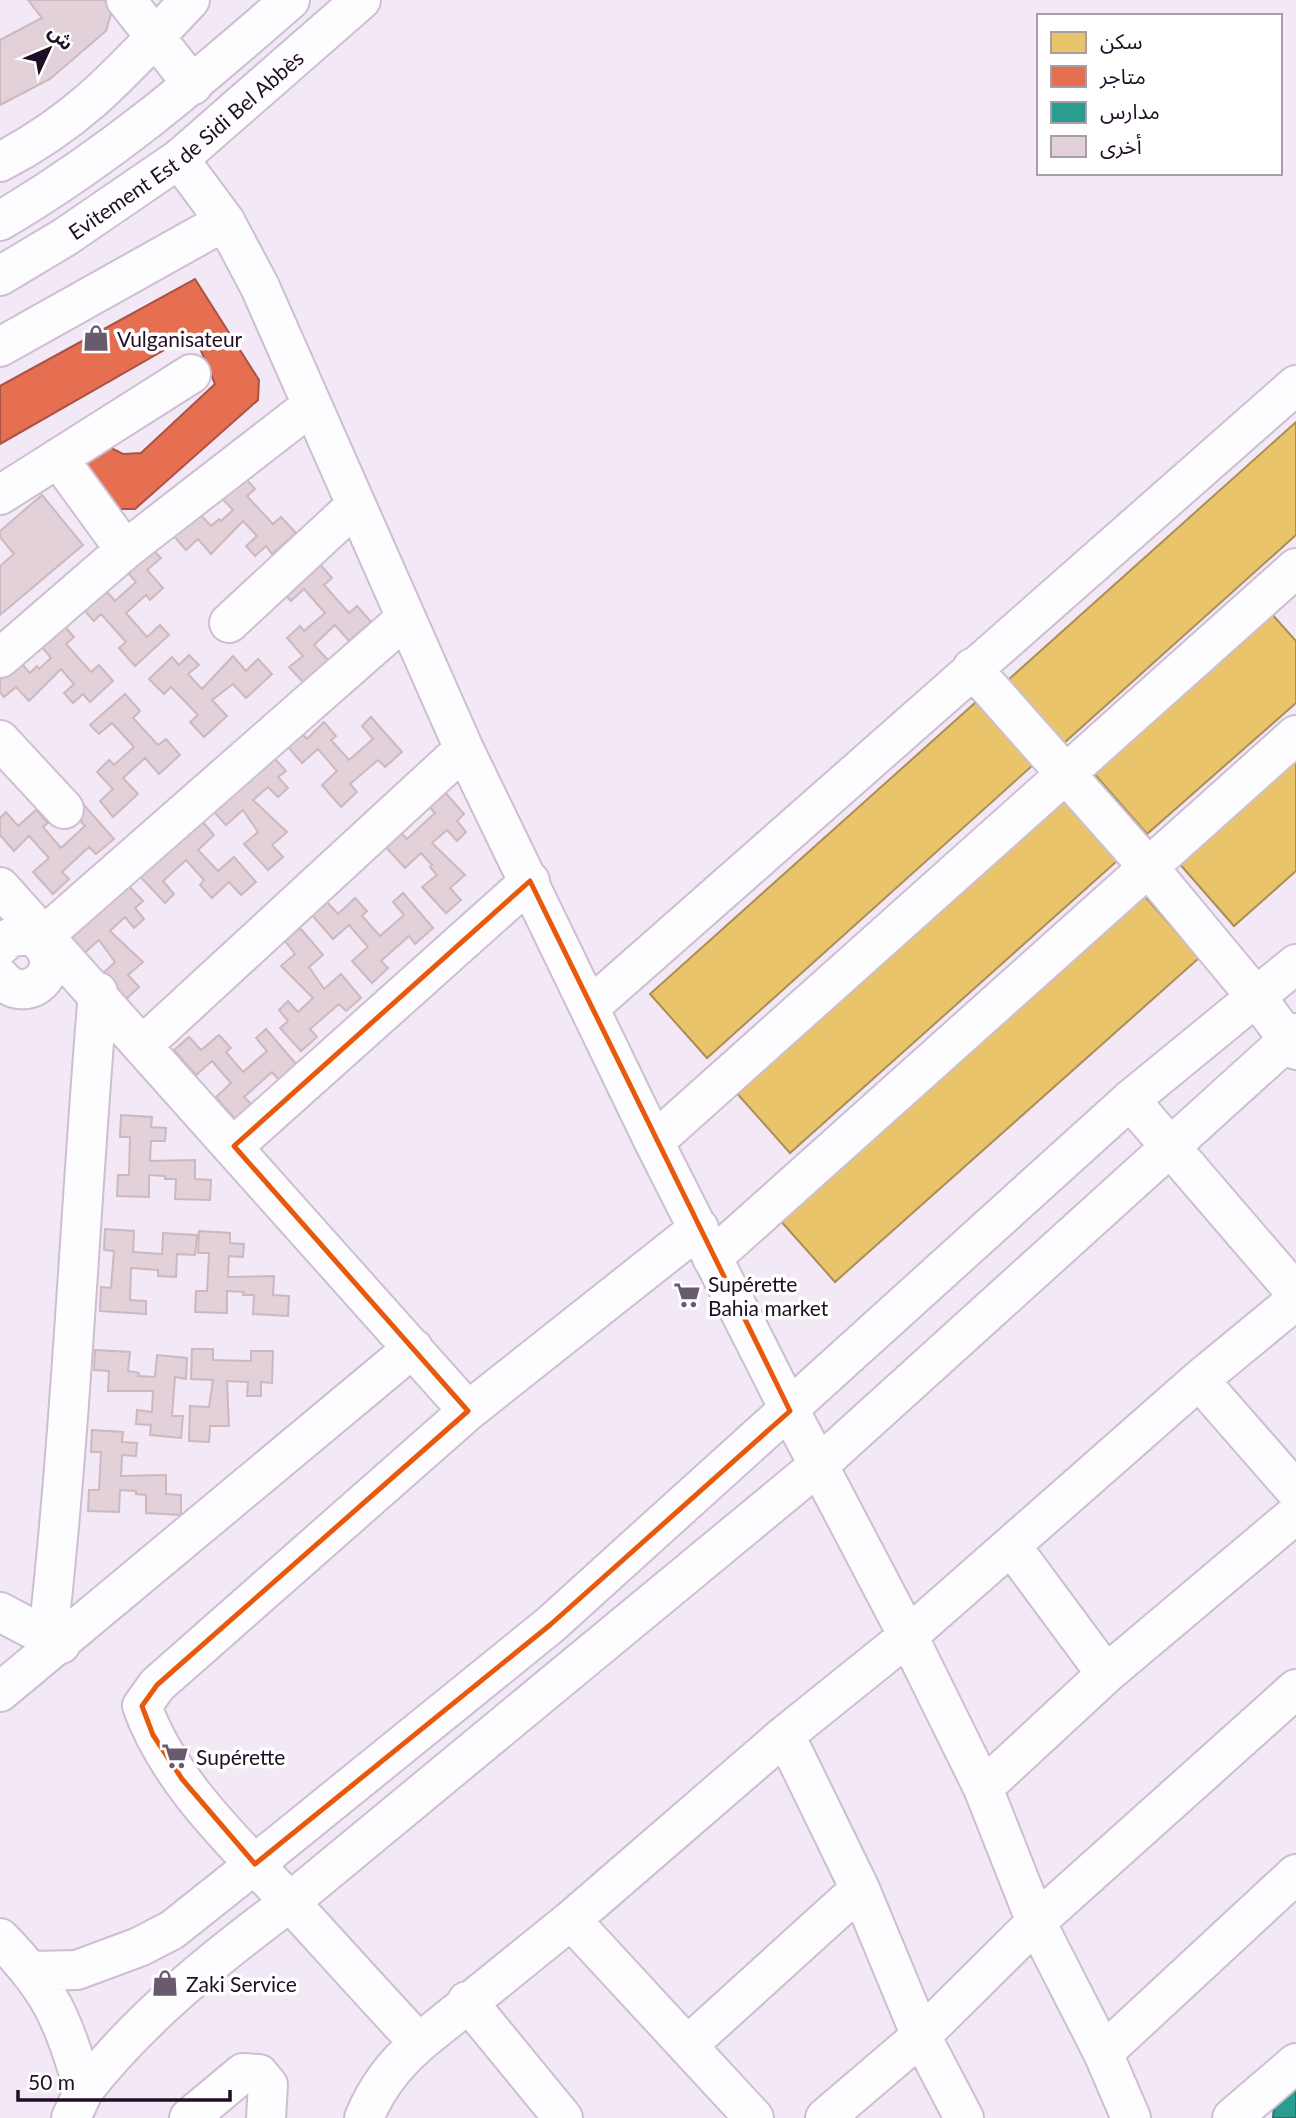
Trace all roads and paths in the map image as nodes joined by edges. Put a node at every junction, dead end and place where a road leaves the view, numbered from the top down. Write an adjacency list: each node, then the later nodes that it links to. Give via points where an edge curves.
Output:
1 (126, 0): 5 (main road)
2 (190, 0): 5 (main road)
3 (290, 0): 6 (main road, Evitement Est de Sidi Bel Abbès)
4 (361, 0): 7 (main road, Evitement Est de Sidi Bel Abbès)
5 (155, 36): 6 (main road); 8 (main road, via 101,94 64,124)
6 (194, 85): 9 (main road, Evitement Est de Sidi Bel Abbès, via 92,163)
7 (178, 159): 10 (main road); 11 (main road, Evitement Est de Sidi Bel Abbès)
8 (0, 162)
9 (0, 221)
10 (225, 221): 12 (main road); 15 (main road)
11 (0, 276)
12 (0, 347)
13 (191, 374): 16 (main road)
14 (1296, 385): 24 (main road)
15 (312, 405): 18 (main road); 19 (main road)
16 (58, 458): 17 (main road); 19 (main road)
17 (0, 495)
18 (355, 506): 21 (main road); 22 (main road)
19 (125, 550): 23 (main road)
20 (1289, 587): 28 (main road)
21 (406, 618): 27 (main road); 33 (main road)
22 (229, 623)
23 (0, 658)
24 (972, 668): 28 (main road); 38 (main road)
25 (1296, 735): 30 (main road)
26 (0, 740): 29 (main road)
27 (464, 749): 31 (main road); 40 (main road)
28 (1066, 775): 30 (main road); 42 (main road)
29 (64, 809)
30 (1149, 868): 37 (main road); 45 (main road)
31 (530, 881): 38 (main road); 43 (main road)
32 (0, 887): 33 (main road)
33 (42, 937): 35 (main road, via 11,937); 35 (main road, via 50,964 36,986 18,989); 36 (main road)
34 (1296, 964): 37 (main road)
35 (1, 971)
36 (98, 992): 40 (main road); 58 (main road, via 75,1278)
37 (1257, 998): 39 (main road); 41 (main road)
38 (590, 1007): 42 (main road)
39 (1293, 1041): 44 (main road)
40 (144, 1044): 43 (main road)
41 (1130, 1100): 44 (main road); 51 (main road)
42 (654, 1142): 45 (main road)
43 (234, 1146): 48 (main road)
44 (1169, 1148): 46 (main road); 52 (main road)
45 (706, 1243): 50 (main road); 51 (main road)
46 (1296, 1293)
47 (1296, 1300): 49 (main road)
48 (413, 1348): 50 (main road); 58 (main road)
49 (1199, 1380): 53 (main road); 55 (main road)
50 (468, 1411): 64 (main road, via 157,1685 142,1706 153,1735 182,1779)
51 (790, 1412): 52 (main road); 64 (main road, via 550,1625)
52 (820, 1464): 57 (main road); 67 (main road)
53 (1296, 1491)
54 (1296, 1514): 59 (main road)
55 (1012, 1547): 57 (main road); 59 (main road)
56 (0, 1612): 58 (main road)
57 (908, 1636): 62 (main road); 63 (main road)
58 (54, 1640): 61 (main road)
59 (1106, 1674): 63 (main road)
60 (1296, 1689): 69 (main road)
61 (0, 1692)
62 (785, 1735): 66 (main road); 68 (main road)
63 (983, 1788): 69 (main road)
64 (255, 1864): 67 (main road); 71 (main road, via 172,1930 139,1947 77,1970)
65 (1296, 1874): 76 (main road)
66 (860, 1889): 73 (main road); 75 (main road)
67 (290, 1902): 74 (main road); 78 (main road, via 221,1953 119,2045)
68 (571, 1920): 72 (main road); 75 (main road)
69 (1036, 1922): 73 (main road); 76 (main road)
70 (0, 1938): 71 (main road)
71 (33, 1971): 78 (main road, via 56,2009)
72 (467, 2001): 74 (main road); 82 (main road)
73 (921, 2036): 84 (main road); 85 (main road)
74 (419, 2043): 81 (main road, via 375,2091)
75 (688, 2045): 83 (main road)
76 (1103, 2053): 86 (main road)
77 (1296, 2063): 87 (main road)
78 (78, 2104)
79 (189, 2118): 80 (main road, via 243,2073 260,2074 268,2085)
80 (266, 2118)
81 (364, 2118)
82 (563, 2118)
83 (754, 2118)
84 (825, 2118)
85 (964, 2118)
86 (1131, 2118)
87 (1232, 2118)

